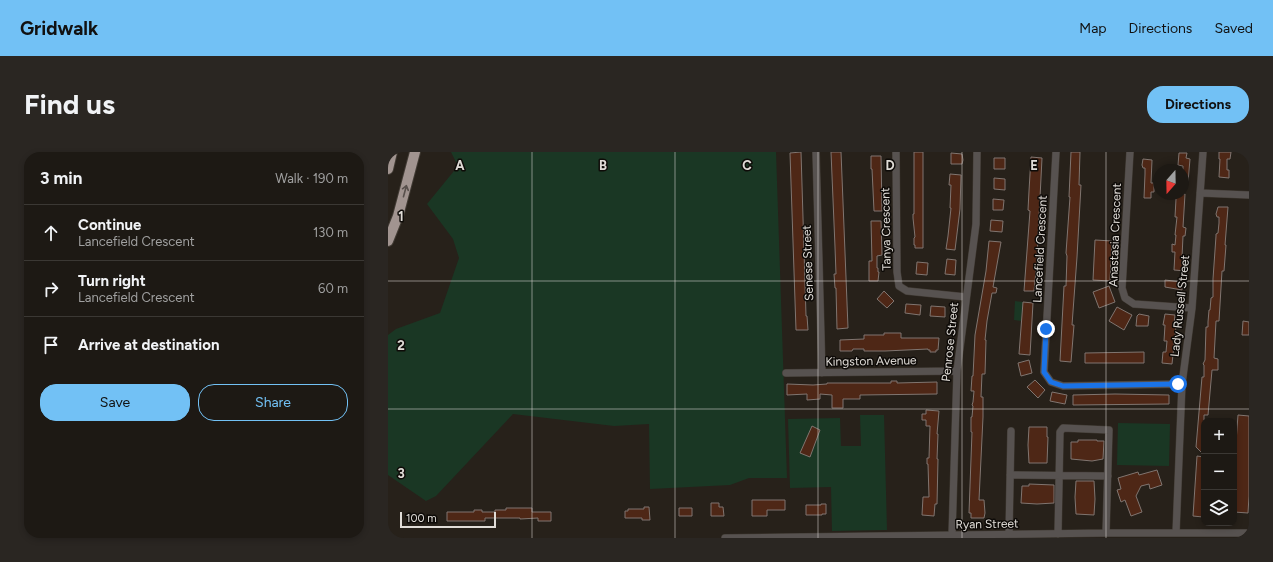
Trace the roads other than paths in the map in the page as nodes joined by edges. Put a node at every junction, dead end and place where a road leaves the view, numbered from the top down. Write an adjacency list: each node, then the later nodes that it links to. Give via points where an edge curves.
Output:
1 (392, 152): 9 (highway)
2 (415, 152): 12 (highway, one-way to 2, via 398,216)
3 (816, 152): 17 (street, Senese Street)
4 (896, 152): 13 (street, Tanya Crescent, via 899,286 907,291)
5 (977, 152): 13 (street, Penrose Street, via 976,224)
6 (1056, 152): 18 (street, Lancefield Crescent, via 1044,372 1051,382 1063,386)
7 (1130, 152): 14 (street, Anastasia Crescent, via 1122,288 1125,298 1134,304)
8 (1203, 152): 10 (street, Lady Russell Street)
9 (388, 169)
10 (1200, 193): 11 (street); 14 (street, Lady Russell Street)
11 (1249, 195)
12 (388, 241)
13 (966, 297): 15 (street, Penrose Street)
14 (1192, 308): 18 (street, Lady Russell Street)
15 (956, 371): 17 (street, Kingston Avenue); 28 (street, Penrose Street)
16 (786, 373): 17 (street, Kingston Avenue)
17 (822, 373)
18 (1182, 384): 27 (street, Lady Russell Street)
19 (1011, 432): 20 (street)
20 (1010, 475): 21 (street); 25 (street)
21 (1059, 475): 22 (street); 22 (street, via 1060,432 1063,428 1109,430); 26 (street)
22 (1108, 476): 23 (street)
23 (1106, 533): 26 (street, Ryan Street); 27 (street, Ryan Street)
24 (1249, 533): 27 (street, Ryan Street)
25 (1009, 534): 26 (street, Ryan Street); 28 (street, Ryan Street)
26 (1058, 534)
27 (1176, 534)
28 (952, 535): 29 (street, Ryan Street)
29 (892, 537): 30 (street, Ryan Street)
30 (725, 538)

